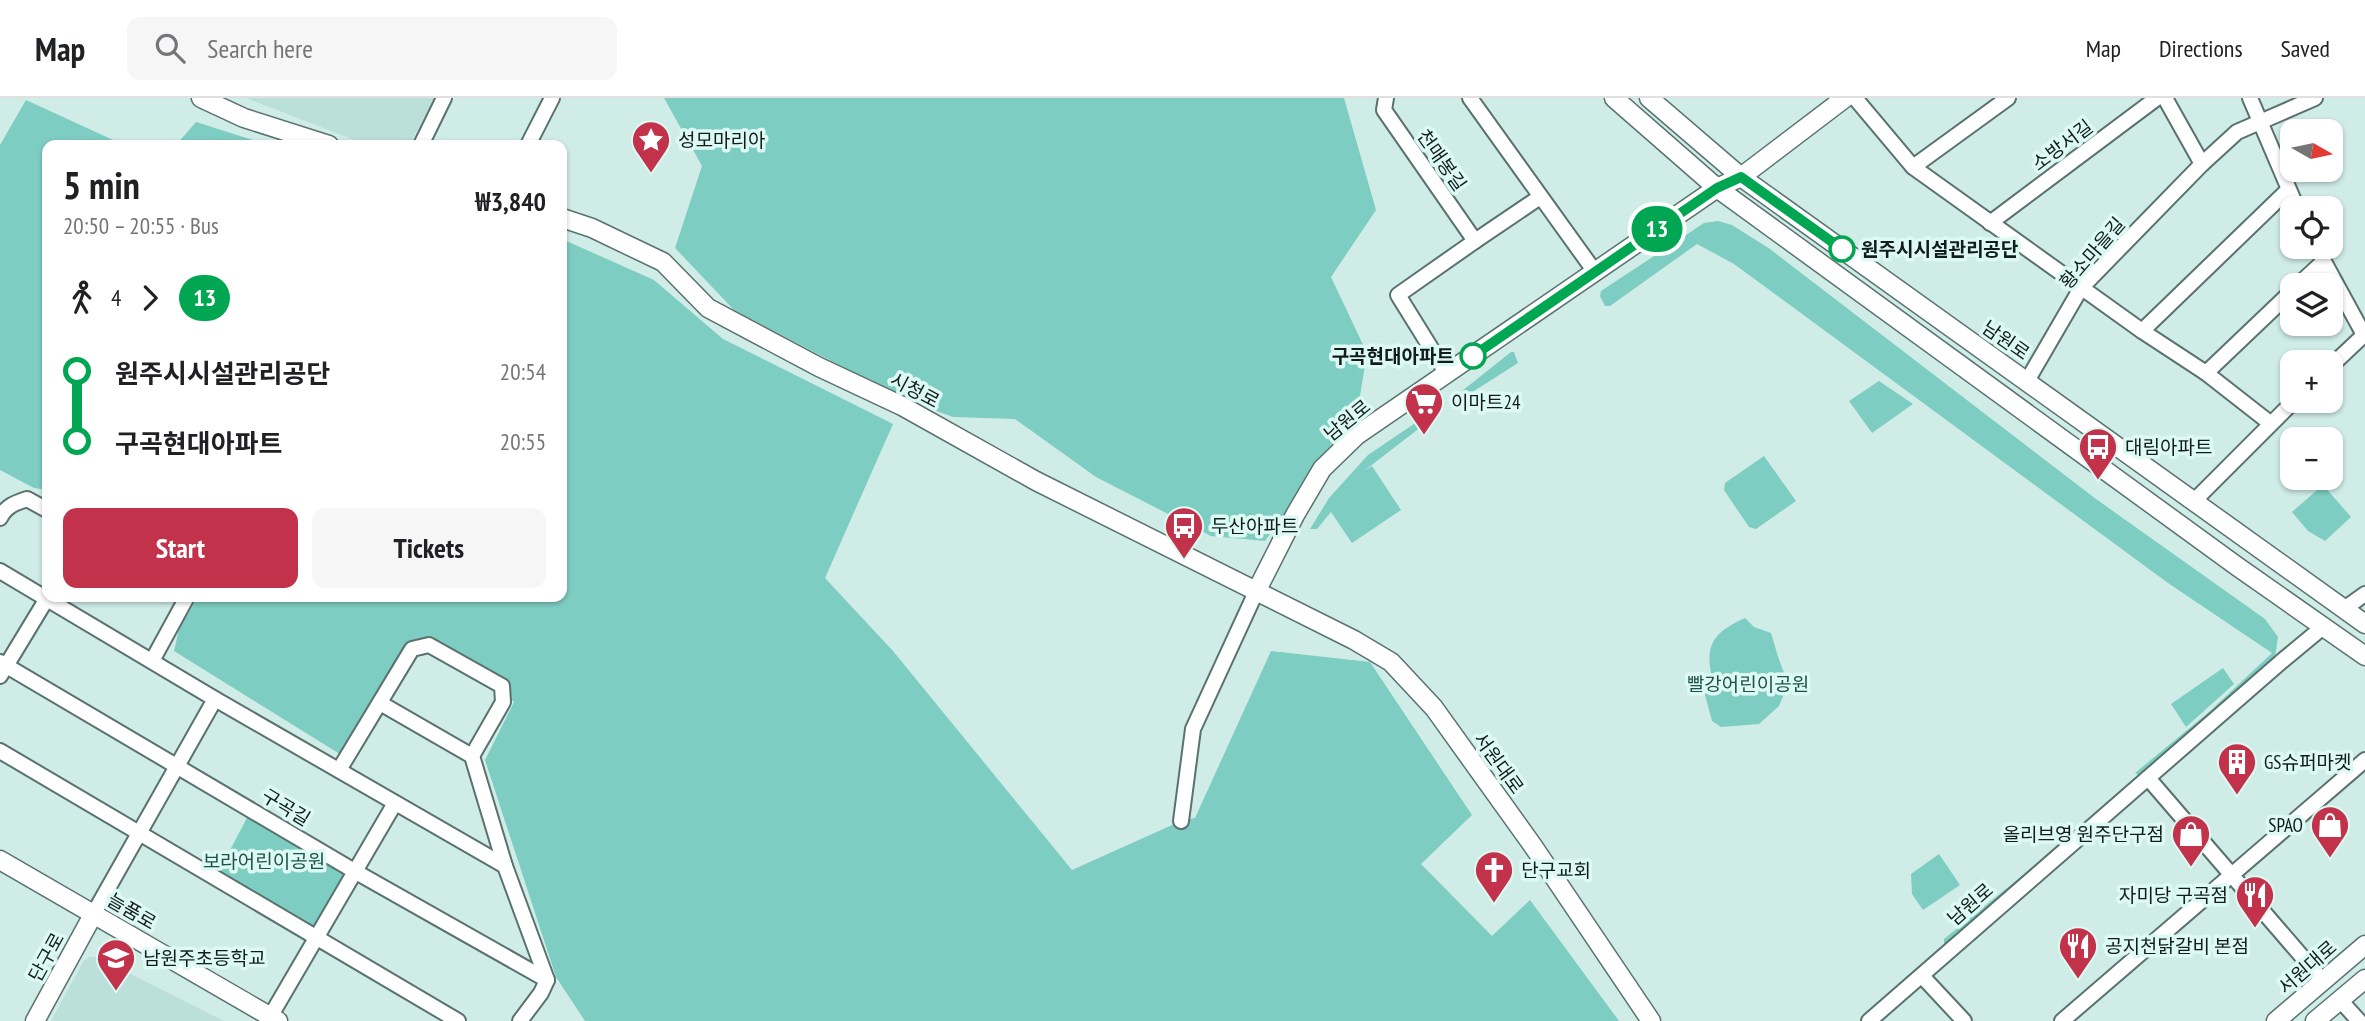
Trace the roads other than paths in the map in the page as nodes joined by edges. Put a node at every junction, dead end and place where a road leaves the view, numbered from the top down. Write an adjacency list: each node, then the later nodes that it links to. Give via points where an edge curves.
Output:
1 (201, 98): 16 (street, via 244,118)
2 (444, 98): 17 (street)
3 (551, 98): 18 (street)
4 (1385, 98): 28 (street, 천매봉길, via 1384,110)
5 (1470, 98): 25 (street)
6 (1614, 98): 22 (street)
7 (1649, 98): 21 (street, 남원로)
8 (1846, 98): 21 (street, 남원로)
9 (1855, 98): 20 (street)
10 (2008, 98): 20 (street)
11 (2157, 98): 27 (street, 소방서길)
12 (2165, 98): 19 (street)
13 (2250, 98): 15 (street)
14 (2315, 98): 15 (street, 황소마을길)
15 (2260, 121): 19 (street, 황소마을길, via 2237,132); 23 (street)
16 (313, 140)
17 (423, 140)
18 (530, 140)
19 (2202, 164): 32 (street, 황소마을길)
20 (1913, 167): 27 (street)
21 (1741, 177): 22 (street, 남원로); 39 (street, 남원로)
22 (1717, 188): 30 (street, 남원로); 54 (street)
23 (2288, 190): 24 (street); 34 (street)
24 (2291, 196)
25 (1540, 197): 28 (street); 30 (street)
26 (567, 220): 46 (street, 시청로, via 663,262 708,308)
27 (1990, 223): 32 (street)
28 (1475, 241): 37 (street, via 1398,295)
29 (2323, 261): 31 (street); 35 (street)
30 (1595, 272): 37 (street, 남원로)
31 (2310, 273)
32 (2081, 288): 34 (street); 39 (street, 황소마을길)
33 (2280, 302): 38 (street)
34 (2142, 331): 38 (street)
35 (2364, 335): 36 (street)
36 (2343, 355)
37 (1447, 373): 46 (street, 남원로, via 1357,435 1322,469)
38 (2206, 373): 41 (street)
39 (2028, 381): 42 (street, 남원로)
40 (2281, 413): 41 (street)
41 (2270, 423): 42 (street)
42 (2195, 500): 52 (street, 남원로)
43 (42, 507): 44 (street, via 27,499 4,510)
44 (0, 518)
45 (0, 571): 48 (street)
46 (1256, 592): 67 (street, 남원로, via 1193,729); 85 (street, 서원대로, via 1391,662 1426,699 1533,846)
47 (2365, 594): 52 (street)
48 (42, 597)
49 (45, 602): 57 (street, 구곡길)
50 (49, 602): 56 (street)
51 (184, 602): 56 (street)
52 (2344, 609): 53 (street, 남원로); 54 (street, 남원로)
53 (2365, 624)
54 (2323, 627): 55 (street); 65 (street, 남원로)
55 (2365, 656)
56 (152, 661): 58 (street)
57 (2, 668): 63 (street, 구곡길)
58 (215, 699): 63 (street); 64 (street)
59 (380, 703): 61 (street); 61 (street, via 412,649 429,645 502,686 503,702); 64 (street)
60 (0, 751): 68 (street)
61 (472, 756): 70 (street)
62 (2365, 761): 72 (street)
63 (177, 765): 68 (street); 71 (street, 구곡길)
64 (339, 770): 66 (street)
65 (2148, 778): 72 (street); 76 (street, 남원로)
66 (395, 803): 70 (street); 71 (street)
67 (1181, 821)
68 (138, 834): 73 (street); 74 (street)
69 (0, 860): 73 (street, 늘품로)
70 (505, 866): 78 (street)
71 (356, 872): 74 (street); 78 (street, 구곡길)
72 (2232, 874): 79 (street); 88 (street)
73 (94, 914): 81 (street, 늘품로); 82 (street, 단구로)
74 (317, 938): 81 (street); 83 (street)
75 (2365, 945): 79 (street, 서원대로)
76 (1922, 976): 86 (street, 남원로); 87 (street)
77 (2365, 979): 80 (street)
78 (547, 980): 84 (street)
79 (2323, 981): 89 (street, 서원대로)
80 (2340, 1000): 90 (street); 91 (street)
81 (274, 1019)
82 (35, 1021)
83 (458, 1021)
84 (520, 1021)
85 (1651, 1021)
86 (1869, 1021)
87 (1964, 1021)
88 (2062, 1021)
89 (2277, 1021)
90 (2315, 1021)
91 (2359, 1021)

